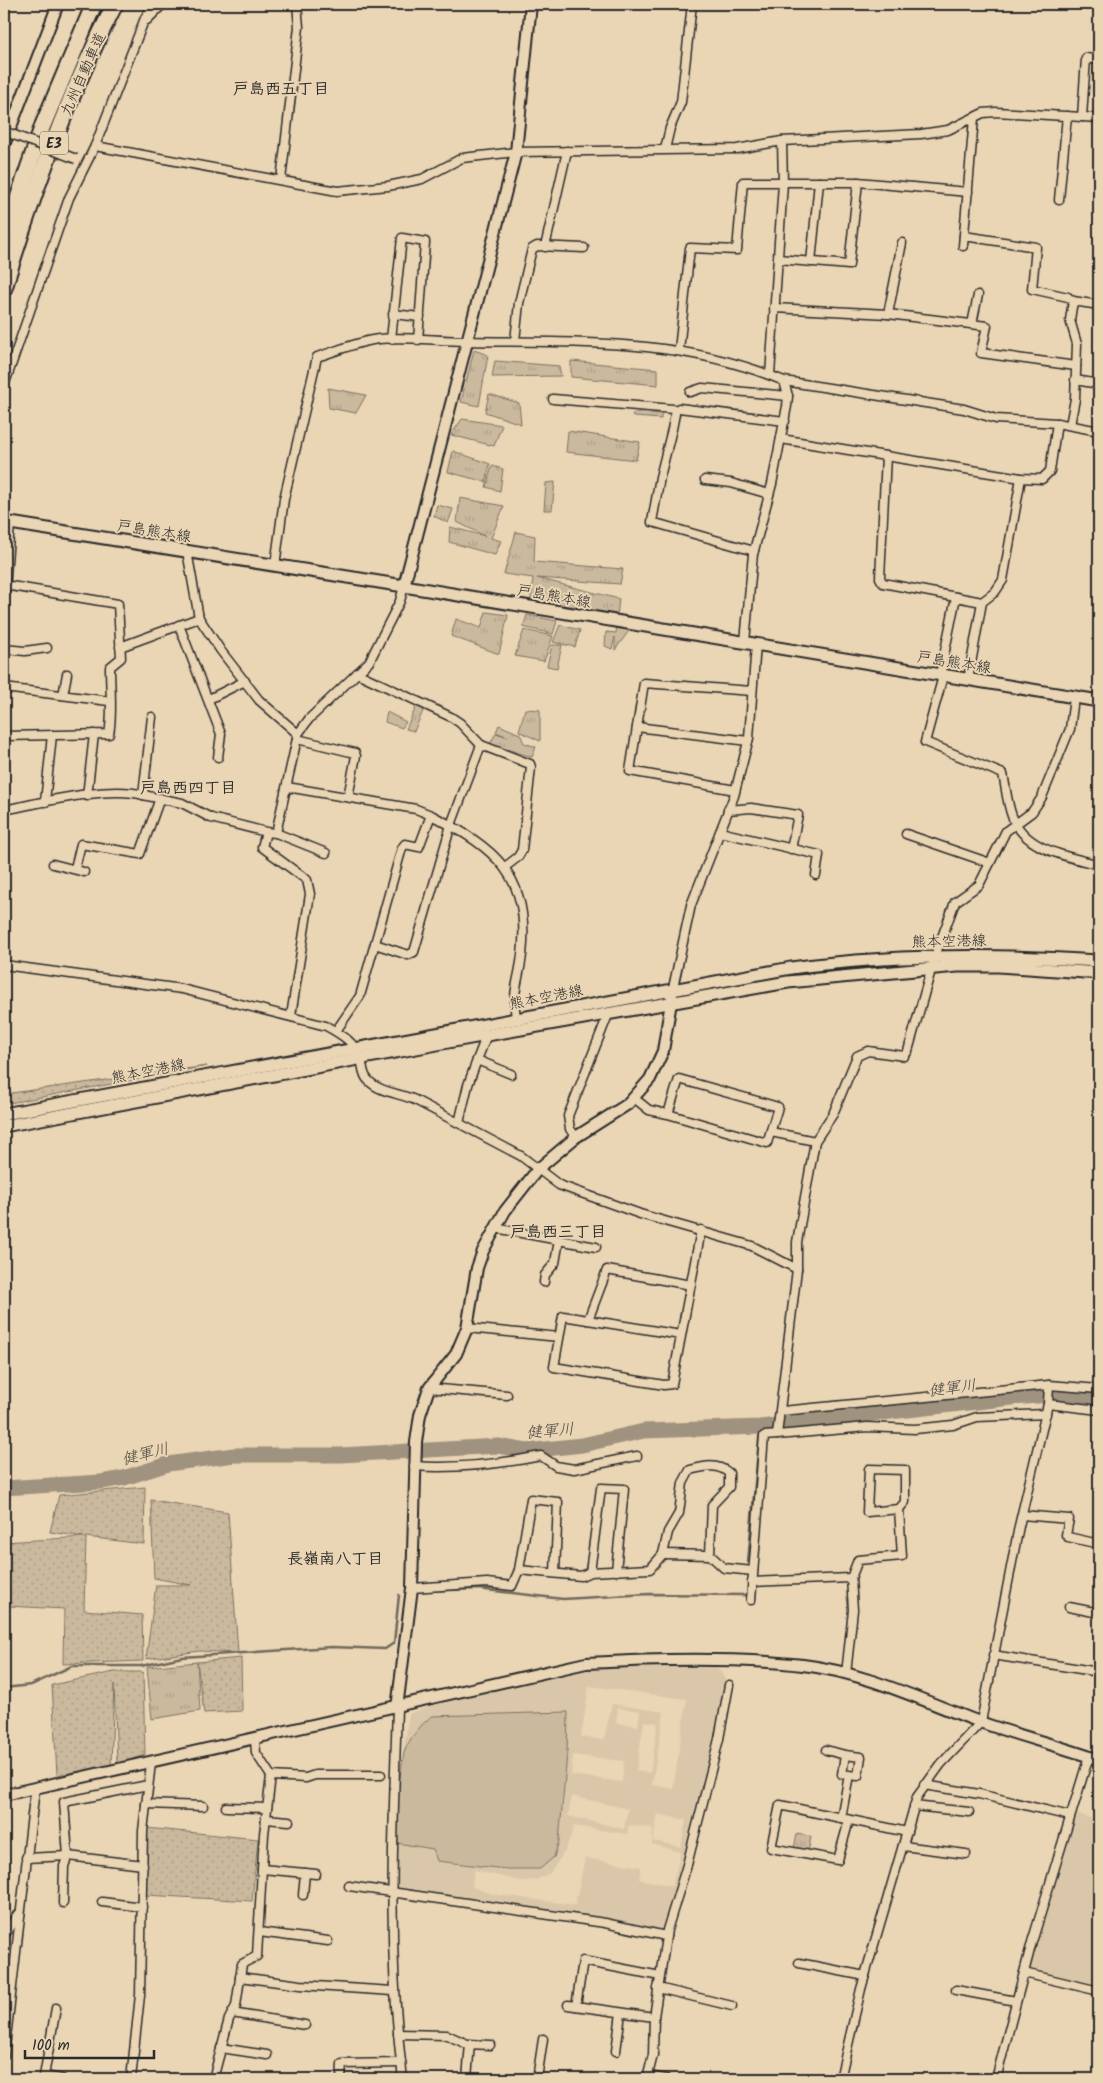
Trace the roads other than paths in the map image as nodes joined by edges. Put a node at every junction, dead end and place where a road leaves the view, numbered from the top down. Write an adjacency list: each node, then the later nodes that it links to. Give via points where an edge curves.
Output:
1 (58, 4): 17 (street)
2 (86, 4): 16 (highway)
3 (94, 4): 16 (highway, 九州自動車道 / E3)
4 (115, 4): 38 (highway, 九州自動車道 / E3, via 58,131)
5 (153, 4): 10 (street)
6 (163, 4): 10 (street)
7 (297, 4): 24 (street, via 299,27)
8 (531, 4): 22 (street)
9 (692, 4): 20 (street, via 681,102)
10 (142, 25): 19 (street)
11 (1099, 60): 13 (street, via 1086,58)
12 (1067, 116): 13 (street); 14 (street, via 996,112); 29 (street)
13 (1082, 117): 15 (street)
14 (974, 118): 18 (street, via 948,130 921,134); 28 (street)
15 (1099, 118)
16 (44, 126): 31 (highway, 九州自動車道 / E3)
17 (5, 141): 23 (street, bridge)
18 (782, 141): 20 (street, via 737,149); 27 (street)
19 (95, 146): 23 (street); 24 (street)
20 (665, 149): 21 (street)
21 (566, 151): 22 (street); 34 (street)
22 (516, 152): 24 (street, via 462,158 422,179 388,186 337,191); 50 (street)
23 (88, 164): 57 (street, via 69,198)
24 (282, 180)
25 (819, 182): 26 (street); 27 (street); 37 (street)
26 (858, 182): 28 (street); 37 (street, via 850,265)
27 (783, 183): 36 (street); 51 (street, via 743,182 737,250 690,248)
28 (968, 192): 30 (street)
29 (1059, 200)
30 (964, 236): 33 (street); 40 (street, via 1036,247 1032,289 1068,296)
31 (4, 239)
32 (902, 243): 44 (street)
33 (963, 246)
34 (545, 247): 35 (street); 49 (street, via 532,249 519,303)
35 (584, 248)
36 (778, 259): 37 (street); 42 (street)
37 (811, 262)
38 (4, 288)
39 (978, 295): 46 (street)
40 (1073, 301): 41 (street); 52 (street, via 1070,320 1077,344)
41 (1099, 304)
42 (774, 308): 44 (street); 53 (street)
43 (394, 314): 45 (street); 45 (street, via 402,238 426,242); 47 (street)
44 (888, 314): 46 (street)
45 (420, 317): 48 (street)
46 (972, 324): 52 (street, via 987,326 981,353)
47 (391, 339): 48 (street); 74 (street, via 379,339 317,357 284,499)
48 (418, 340): 50 (street)
49 (515, 341): 50 (street); 51 (street, via 571,341)
50 (467, 342): 76 (street)
51 (679, 350): 53 (street)
52 (1076, 366): 54 (street)
53 (770, 375): 55 (street)
54 (1075, 380): 56 (street); 64 (street)
55 (784, 381): 59 (street); 63 (street, via 964,409 996,418)
56 (1099, 384)
57 (4, 386)
58 (690, 392): 59 (street, via 702,388)
59 (788, 396): 62 (street)
60 (553, 399): 61 (street)
61 (674, 411): 62 (street, via 679,408); 73 (street, via 652,522)
62 (785, 421): 66 (street)
63 (1057, 423): 64 (street); 68 (street, via 1050,471 1042,479)
64 (1070, 425): 65 (street)
65 (1099, 431)
66 (781, 439): 67 (street); 70 (street)
67 (886, 456): 68 (street); 77 (street, via 880,578 883,582)
68 (1021, 478): 78 (street, via 1003,580)
69 (705, 480): 70 (street, via 731,483)
70 (769, 494): 73 (street)
71 (7, 522): 72 (main road, 戸島熊本線); 75 (street)
72 (186, 551): 74 (main road, 戸島熊本線); 80 (street)
73 (754, 551): 82 (street)
74 (274, 566): 76 (main road, 戸島熊本線)
75 (5, 586): 79 (street); 83 (street, via 118,604)
76 (404, 586): 82 (main road, 戸島熊本線); 86 (street, via 400,601 369,662)
77 (956, 597): 78 (street); 88 (street)
78 (982, 602): 89 (street)
79 (4, 603)
80 (199, 618): 81 (street); 90 (street)
81 (179, 625): 83 (street); 95 (street)
82 (750, 643): 88 (main road, 戸島熊本線); 92 (street)
83 (120, 647): 96 (street, via 120,658 110,667)
84 (47, 648): 85 (street)
85 (4, 649)
86 (357, 673): 103 (street, via 309,719); 105 (street, via 450,717)
87 (67, 674): 93 (street)
88 (942, 675): 89 (main road, 戸島熊本線); 117 (street, via 925,742 1003,774)
89 (968, 680): 94 (main road, 戸島熊本線)
90 (245, 681): 95 (street); 103 (street, via 259,700)
91 (4, 688): 93 (street)
92 (752, 691): 99 (street, via 644,683); 104 (street)
93 (63, 695): 96 (street)
94 (1074, 698): 97 (main road, 戸島熊本線); 117 (street, via 1070,729 1042,797 1032,812)
95 (209, 699): 106 (street, via 221,734)
96 (109, 701): 100 (street, via 112,720 109,734)
97 (1099, 701)
98 (152, 716): 109 (street)
99 (637, 727): 104 (street); 108 (street, via 630,771)
100 (94, 734): 101 (street); 110 (street)
101 (52, 735): 102 (street); 113 (street)
102 (4, 736)
103 (297, 736): 107 (street); 111 (street, via 354,753)
104 (748, 741): 108 (street)
105 (481, 745): 118 (street); 128 (street, via 526,761 531,768 522,850)
106 (218, 757)
107 (287, 787): 111 (street); 121 (street)
108 (735, 790): 115 (street)
109 (143, 795): 110 (street, via 128,791); 112 (street)
110 (87, 796): 113 (street)
111 (348, 797): 116 (street, via 416,809)
112 (160, 798): 119 (street, via 182,803 212,818); 129 (street, via 140,854 81,844)
113 (45, 802): 114 (street)
114 (4, 810)
115 (728, 810): 120 (street); 123 (street, via 751,808 798,815)
116 (431, 815): 118 (street); 132 (street, via 419,847 405,844 402,848)
117 (1016, 823): 125 (street, via 1006,831); 127 (street, via 1040,847)
118 (451, 825): 128 (street, via 478,842); 132 (street, via 414,952 408,955)
119 (266, 832): 121 (street); 140 (street, via 262,847 307,880 310,894)
120 (720, 832): 123 (street); 137 (street, via 691,905)
121 (276, 833): 124 (street)
122 (906, 834): 125 (street)
123 (791, 849): 131 (street, via 819,855)
124 (326, 854)
125 (990, 863): 134 (street, via 975,890 957,898)
126 (53, 864): 129 (street)
127 (1099, 864)
128 (506, 867): 141 (street, via 517,888 523,918 522,956 514,994)
129 (75, 868): 130 (street)
130 (84, 872)
131 (816, 875)
132 (375, 944): 142 (street, via 358,1000)
133 (1099, 961): 134 (main road, 熊本空港線, via 1012,956)
134 (933, 962): 136 (main road, 熊本空港線); 137 (main road, 熊本空港線, via 837,962); 138 (main road, 熊本空港線, via 788,982); 154 (street, via 908,1051 904,1056 868,1051 857,1056 833,1114)
135 (4, 965): 140 (street, via 182,989)
136 (1099, 973)
137 (673, 988): 138 (street); 141 (main road, 熊本空港線)
138 (672, 1003): 139 (main road, 熊本空港線); 147 (street, via 658,1064 650,1080)
139 (608, 1015): 143 (main road, 熊本空港線); 153 (street, via 568,1116 570,1130)
140 (291, 1016): 142 (street)
141 (516, 1019): 144 (main road, 熊本空港線)
142 (336, 1031): 144 (street, via 345,1036)
143 (486, 1037): 144 (main road, 熊本空港線); 145 (street)
144 (358, 1054): 148 (main road, 熊本空港線); 150 (street, via 368,1080 385,1091 404,1095); 151 (main road, 熊本空港線)
145 (477, 1060): 146 (street); 150 (street)
146 (511, 1074)
147 (634, 1098): 149 (street, via 649,1110); 153 (street)
148 (4, 1114)
149 (668, 1114): 152 (street, via 767,1143); 152 (street, via 679,1080 778,1107)
150 (459, 1123): 155 (street, via 521,1156)
151 (4, 1126)
152 (771, 1132): 154 (street)
153 (576, 1138): 155 (street)
154 (815, 1141): 160 (street, via 797,1242)
155 (538, 1169): 156 (street, via 518,1192); 157 (street, via 559,1184 640,1214)
156 (495, 1228): 158 (street); 164 (street, via 477,1268)
157 (701, 1230): 160 (street, via 752,1246); 162 (street)
158 (559, 1240): 159 (street); 161 (street, via 555,1263 545,1275)
159 (596, 1247)
160 (797, 1270): 173 (street)
161 (544, 1282)
162 (691, 1285): 163 (street, via 607,1270); 165 (street)
163 (588, 1320): 165 (street); 166 (street, via 563,1316)
164 (466, 1328): 166 (street); 168 (street, via 456,1354)
165 (681, 1335): 166 (street, via 672,1384 664,1385 554,1367)
166 (559, 1337)
167 (1049, 1385): 169 (street); 171 (street); 173 (street)
168 (429, 1388): 170 (street); 177 (street, via 420,1415)
169 (1099, 1389)
170 (508, 1394)
171 (1048, 1404): 172 (street); 174 (street)
172 (1099, 1410)
173 (782, 1411): 175 (street)
174 (1046, 1414): 175 (street, via 977,1417 953,1425 915,1429 867,1427); 179 (street)
175 (777, 1435): 185 (street, via 764,1436)
176 (637, 1456): 177 (street, via 574,1469 556,1466 541,1456 441,1468)
177 (414, 1466): 190 (street)
178 (900, 1509): 178 (street, via 905,1502 905,1470 869,1469 867,1512); 188 (street, via 902,1556 858,1560)
179 (1022, 1516): 180 (street, via 1069,1519 1068,1537); 194 (street)
180 (1099, 1544)
181 (663, 1554): 182 (street); 182 (street, via 668,1532 679,1512 683,1483 690,1470 720,1466 729,1473 729,1487 712,1505); 184 (street, via 650,1569)
182 (710, 1555): 185 (street, via 724,1568)
183 (519, 1570): 187 (street); 187 (street, via 531,1499 558,1502); 190 (street, via 512,1586 486,1583)
184 (616, 1571): 186 (street); 186 (street, via 624,1489 601,1488)
185 (753, 1571): 189 (street)
186 (590, 1572): 187 (street, via 581,1576)
187 (555, 1573)
188 (851, 1578): 189 (street); 196 (street, via 853,1610)
189 (752, 1582): 191 (street)
190 (412, 1588): 198 (street)
191 (750, 1600)
192 (1069, 1607): 193 (street)
193 (1099, 1612)
194 (993, 1655): 195 (street); 199 (street)
195 (1099, 1672)
196 (846, 1674): 198 (street, via 804,1665 763,1662 641,1660 586,1663); 199 (street)
197 (730, 1685): 241 (street, via 692,1847)
198 (397, 1708): 200 (street); 233 (street)
199 (981, 1722): 203 (street); 210 (street)
200 (254, 1740): 205 (street); 208 (street, via 256,1753)
201 (826, 1750): 202 (street)
202 (845, 1755): 207 (street, via 842,1774); 207 (street, via 861,1757 858,1776)
203 (1089, 1756): 204 (street); 219 (street)
204 (1099, 1760)
205 (151, 1763): 209 (street); 211 (street)
206 (381, 1775): 208 (street)
207 (849, 1775): 221 (street)
208 (271, 1776): 217 (street)
209 (148, 1785): 213 (street); 226 (street, via 64,1802)
210 (924, 1785): 215 (street); 219 (street, via 979,1794)
211 (35, 1789): 212 (street); 227 (street)
212 (4, 1795)
213 (146, 1804): 214 (street); 228 (street)
214 (204, 1806)
215 (914, 1806): 218 (street); 223 (street)
216 (226, 1807): 217 (street)
217 (267, 1808): 220 (street)
218 (969, 1812)
219 (1070, 1816): 244 (street)
220 (266, 1819): 222 (street); 229 (street)
221 (845, 1819): 221 (street, via 838,1860 771,1848 780,1805); 223 (street)
222 (289, 1821)
223 (907, 1832): 224 (street)
224 (903, 1846): 225 (street); 246 (street)
225 (966, 1854)
226 (68, 1856): 227 (street); 228 (street); 236 (street, via 64,1866)
227 (26, 1858): 238 (street)
228 (142, 1865): 237 (street)
229 (262, 1869): 230 (street); 239 (street)
230 (305, 1873): 231 (street); 234 (street)
231 (316, 1874)
232 (349, 1886): 233 (street)
233 (391, 1890): 241 (street, via 605,1923); 250 (street)
234 (303, 1895)
235 (102, 1902): 237 (street)
236 (63, 1903)
237 (142, 1907): 270 (street, via 140,1995)
238 (20, 1912): 240 (street); 265 (street)
239 (259, 1932): 242 (street); 247 (street, via 257,1956 242,1964)
240 (4, 1936)
241 (666, 1936): 248 (street)
242 (328, 1941)
243 (799, 1962): 246 (street)
244 (1024, 1973): 251 (street); 252 (street)
245 (655, 1975): 256 (street, via 582,1961 572,2006)
246 (865, 1976): 277 (street)
247 (240, 1977): 250 (street); 255 (street)
248 (658, 1988): 253 (street); 257 (street)
249 (956, 1990): 252 (street)
250 (393, 1991): 259 (street)
251 (1099, 1991)
252 (1016, 2001): 278 (street)
253 (732, 2006)
254 (56, 2008): 269 (street, via 44,2076)
255 (232, 2013): 258 (street); 263 (street)
256 (621, 2013): 257 (street); 264 (street)
257 (654, 2017): 268 (street, via 653,2055)
258 (305, 2025)
259 (398, 2034): 261 (street, via 447,2035); 267 (street)
260 (543, 2039): 275 (street)
261 (470, 2044): 262 (street); 274 (street, via 467,2078)
262 (490, 2045)
263 (221, 2048): 266 (street); 271 (street)
264 (616, 2051)
265 (4, 2054)
266 (268, 2056)
267 (400, 2063): 272 (street, via 342,2064); 273 (street)
268 (647, 2078): 276 (street)
269 (62, 2079)
270 (131, 2079)
271 (213, 2079)
272 (341, 2079)
273 (403, 2079)
274 (474, 2079)
275 (537, 2079)
276 (666, 2079)
277 (840, 2079)
278 (996, 2079)

